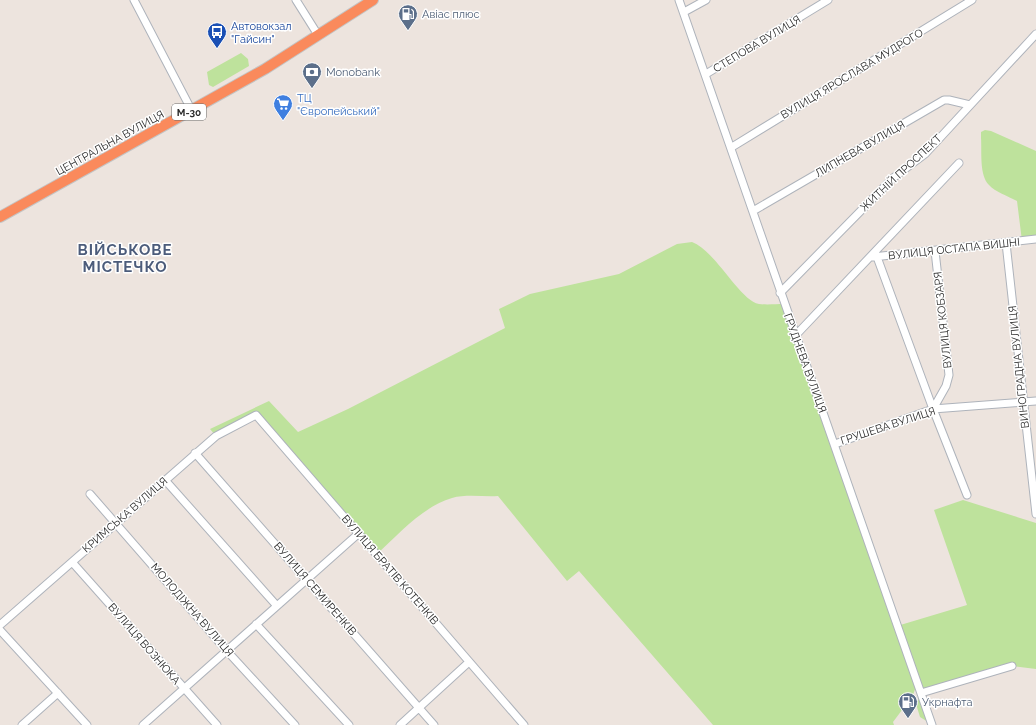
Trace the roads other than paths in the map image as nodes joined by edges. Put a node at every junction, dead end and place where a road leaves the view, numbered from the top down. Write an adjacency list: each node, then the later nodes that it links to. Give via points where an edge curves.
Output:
1 (134, 0): 13 (street)
2 (296, 0): 9 (street)
3 (373, 0): 9 (highway, ЦЕНТРАЛЬНА ВУЛИЦЯ / М-30)
4 (679, 0): 8 (street, ГРУДНЕВА ВУЛИЦЯ)
5 (706, 0): 8 (street)
6 (828, 0): 11 (street, СТЕПОВА ВУЛИЦЯ)
7 (972, 0): 14 (street, ВУЛИЦЯ ЯРОСЛАВА МУДРОГО)
8 (684, 12): 11 (street, ГРУДНЕВА ВУЛИЦЯ)
9 (318, 34): 13 (highway, ЦЕНТРАЛЬНА ВУЛИЦЯ / М-30, via 265,69)
10 (1036, 34): 12 (street, ЖИТНІЙ ПРОСПЕКТ)
11 (706, 74): 14 (street, ГРУДНЕВА ВУЛИЦЯ)
12 (970, 105): 16 (street, ЛИПНЕВА ВУЛИЦЯ, via 944,100); 22 (street, ЖИТНІЙ ПРОСПЕКТ, via 925,154 892,178)
13 (192, 111): 17 (highway, ЦЕНТРАЛЬНА ВУЛИЦЯ / М-30)
14 (732, 147): 16 (street, ГРУДНЕВА ВУЛИЦЯ)
15 (959, 163): 21 (street)
16 (753, 210): 22 (street, ГРУДНЕВА ВУЛИЦЯ)
17 (0, 217)
18 (1036, 239): 19 (street, ВУЛИЦЯ ОСТАПА ВИШНІ)
19 (1006, 243): 20 (street, ВУЛИЦЯ ОСТАПА ВИШНІ); 25 (street, ВИНОГРАДНА ВУЛИЦЯ)
20 (935, 251): 21 (street, ВУЛИЦЯ ОСТАПА ВИШНІ); 26 (street, ВУЛИЦЯ КОБЗАРЯ, via 949,375)
21 (874, 257): 23 (street); 26 (street)
22 (780, 293): 23 (street, ГРУДНЕВА ВУЛИЦЯ)
23 (795, 336): 28 (street, ГРУДНЕВА ВУЛИЦЯ)
24 (1036, 401): 25 (street, ГРУШЕВА ВУЛИЦЯ)
25 (1022, 402): 26 (street, ГРУШЕВА ВУЛИЦЯ); 33 (street, ВИНОГРАДНА ВУЛИЦЯ)
26 (933, 409): 28 (street, ГРУШЕВА ВУЛИЦЯ); 32 (street)
27 (256, 415): 29 (street, КРИМСЬКА ВУЛИЦЯ, via 216,436); 35 (street, ВУЛИЦЯ БРАТІВ КОТЕНКІВ)
28 (835, 444): 47 (street, ГРУДНЕВА ВУЛИЦЯ)
29 (196, 453): 30 (street, КРИМСЬКА ВУЛИЦЯ); 37 (street, ВУЛИЦЯ СЕМИРЕНКІВ)
30 (165, 480): 34 (street, КРИМСЬКА ВУЛИЦЯ); 38 (street)
31 (90, 494): 34 (street, МОЛОДІЖНА ВУЛИЦЯ)
32 (967, 495)
33 (1036, 514)
34 (116, 524): 36 (street, КРИМСЬКА ВУЛИЦЯ); 42 (street, МОЛОДІЖНА ВУЛИЦЯ)
35 (358, 534): 37 (street); 43 (street, ВУЛИЦЯ БРАТІВ КОТЕНКІВ)
36 (72, 562): 40 (street, КРИМСЬКА ВУЛИЦЯ); 45 (street, ВУЛИЦЯ ВОЗНЮКА)
37 (307, 579): 38 (street); 48 (street, ВУЛИЦЯ СЕМИРЕНКІВ)
38 (277, 606): 39 (street)
39 (256, 624): 42 (street); 54 (street)
40 (0, 625)
41 (0, 630): 46 (street)
42 (227, 651): 45 (street); 53 (street, МОЛОДІЖНА ВУЛИЦЯ)
43 (469, 662): 48 (street); 57 (street, ВУЛИЦЯ БРАТІВ КОТЕНКІВ)
44 (1012, 666): 47 (street)
45 (184, 689): 51 (street); 52 (street, ВУЛИЦЯ ВОЗНЮКА)
46 (58, 693): 49 (street); 50 (street)
47 (921, 694): 58 (street, ГРУДНЕВА ВУЛИЦЯ)
48 (419, 707): 55 (street); 56 (street, ВУЛИЦЯ СЕМИРЕНКІВ)
49 (22, 725)
50 (86, 725)
51 (143, 725)
52 (217, 725)
53 (295, 725)
54 (349, 725)
55 (400, 725)
56 (434, 725)
57 (524, 725)
58 (932, 725)

